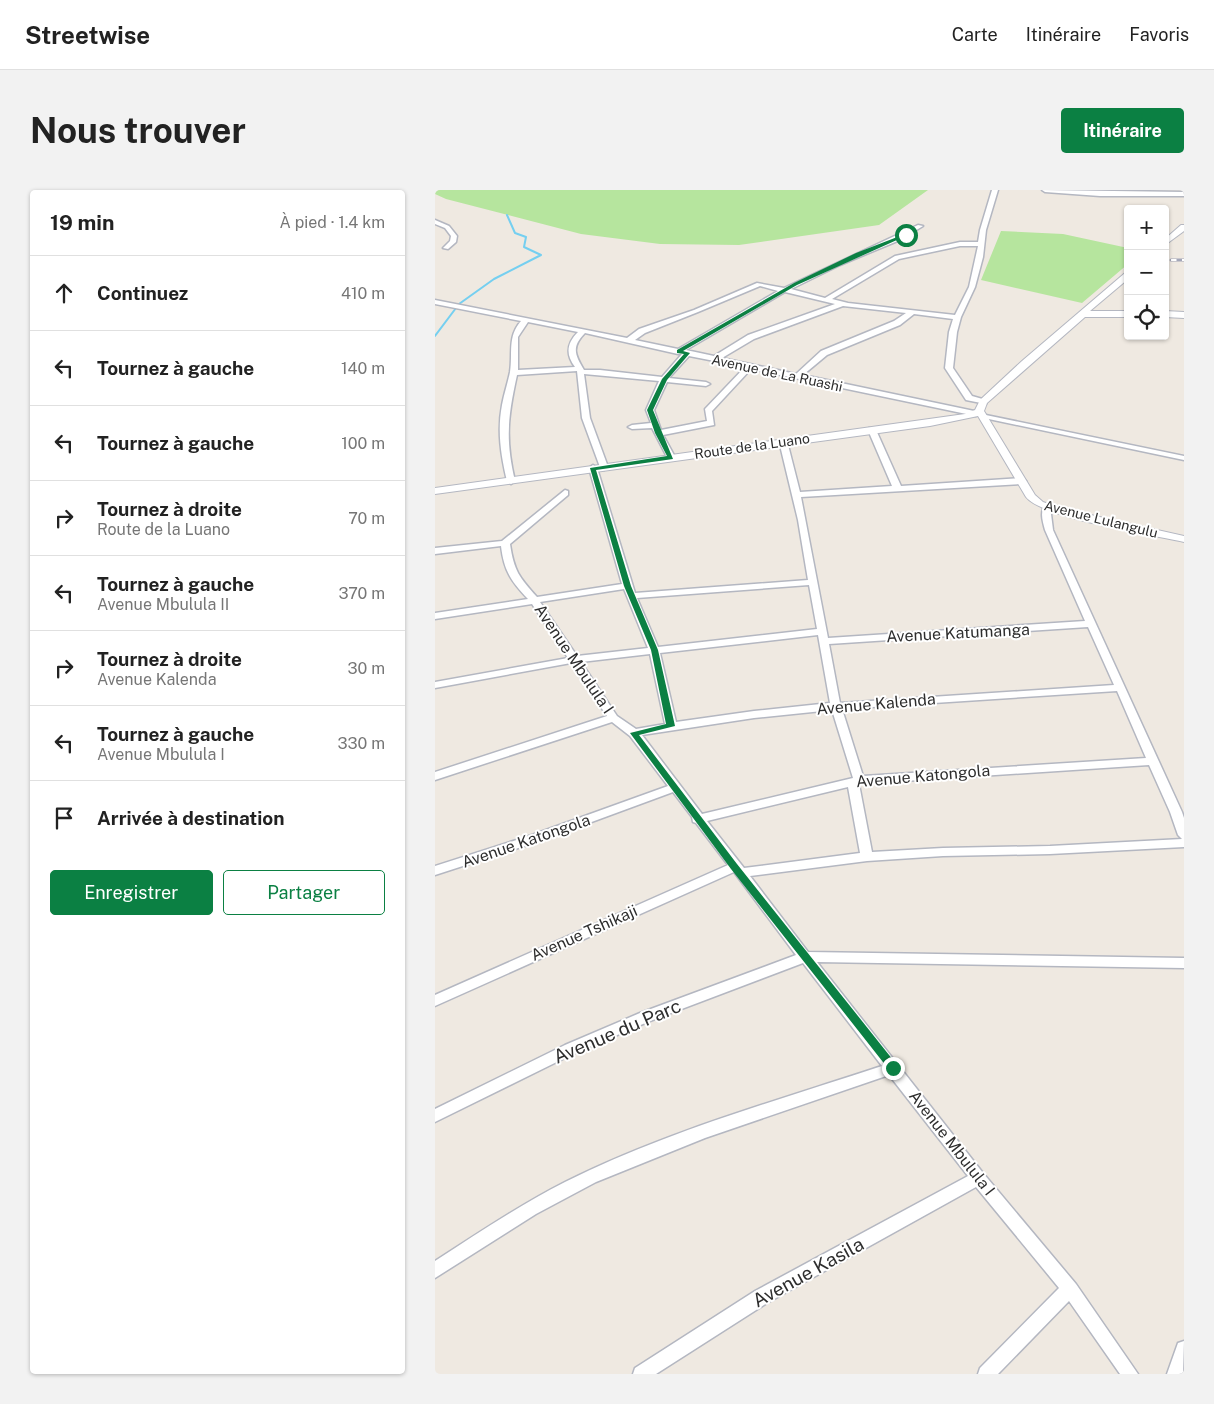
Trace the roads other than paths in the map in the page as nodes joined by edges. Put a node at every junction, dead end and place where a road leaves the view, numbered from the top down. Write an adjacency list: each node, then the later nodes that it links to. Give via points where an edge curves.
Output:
1 (995, 190): 8 (street)
2 (1045, 190): 3 (street)
3 (1184, 194)
4 (435, 222): 9 (street, via 447,227 454,236)
5 (920, 226): 11 (street)
6 (1184, 227): 7 (street)
7 (1169, 240)
8 (981, 244): 12 (street, via 961,244 897,257); 20 (street, via 972,287)
9 (447, 248)
10 (1124, 278): 16 (street)
11 (784, 291): 12 (street); 23 (street, via 757,284 642,331); 24 (street)
12 (826, 300): 14 (street)
13 (435, 302): 21 (street, Avenue de La Ruashi)
14 (842, 304): 15 (street); 25 (street, via 751,337)
15 (914, 311): 20 (street); 29 (street, via 897,323 824,353)
16 (1081, 314): 17 (street); 32 (street)
17 (1124, 314)
18 (1169, 314): 19 (street)
19 (1184, 314)
20 (957, 317): 32 (street, via 949,368)
21 (525, 320): 22 (street, Avenue de La Ruashi); 28 (street, via 514,338)
22 (583, 331): 23 (street, Avenue de La Ruashi); 27 (street, via 572,345 574,360)
23 (628, 341): 24 (street, Avenue de La Ruashi)
24 (683, 352): 25 (street, Avenue de La Ruashi); 30 (street)
25 (715, 360): 26 (street, Avenue de La Ruashi)
26 (749, 367): 29 (street, Avenue de La Ruashi); 34 (street, via 708,412 711,423)
27 (581, 370): 28 (street); 30 (street); 39 (street, via 586,418)
28 (513, 373): 40 (street, via 503,430 504,455)
29 (797, 377): 32 (street, Avenue de La Ruashi)
30 (664, 379): 31 (street); 34 (street, via 650,410)
31 (706, 384)
32 (981, 411): 35 (street, Route de la Luano); 38 (street, Avenue de La Ruashi); 41 (street, Avenue Lulangulu)
33 (632, 427): 34 (street)
34 (657, 429): 37 (street)
35 (872, 430): 36 (street, Route de la Luano); 42 (street)
36 (783, 441): 37 (street, Route de la Luano); 45 (street)
37 (671, 457): 39 (street, Route de la Luano)
38 (1184, 458)
39 (598, 468): 40 (street, Route de la Luano); 51 (street)
40 (511, 481): 43 (street, Route de la Luano)
41 (1022, 481): 42 (street); 46 (street, Avenue Lulangulu, via 1033,500)
42 (897, 487): 45 (street)
43 (435, 491)
44 (565, 494): 48 (street)
45 (795, 495): 50 (street)
46 (1047, 508): 47 (street, Avenue Lulangulu); 55 (street, via 1049,530)
47 (1184, 539)
48 (505, 543): 49 (street); 53 (street, Avenue Mbulula I, via 511,572)
49 (435, 551)
50 (813, 582): 52 (street); 56 (street)
51 (627, 586): 52 (street); 53 (street)
52 (631, 596): 57 (street)
53 (534, 600): 54 (street); 58 (street, Avenue Mbulula I)
54 (435, 616)
55 (1093, 624): 56 (street, Avenue Katumanga); 60 (street)
56 (823, 637): 57 (street, Avenue Katumanga); 61 (street)
57 (654, 650): 58 (street, Avenue Katumanga); 63 (street)
58 (573, 660): 59 (street, Avenue Katumanga); 62 (street, Avenue Mbulula I)
59 (435, 685)
60 (1119, 688): 61 (street, Avenue Kalenda); 65 (street)
61 (835, 707): 63 (street, Avenue Kalenda); 67 (street)
62 (613, 718): 64 (street, Avenue Mbulula I); 66 (street)
63 (671, 726): 64 (street, Avenue Kalenda)
64 (634, 733): 68 (street, Avenue Mbulula I)
65 (1152, 761): 67 (street, Avenue Katongola); 69 (street)
66 (435, 776)
67 (856, 781): 70 (street, Avenue Katongola); 73 (street)
68 (673, 788): 70 (street, Avenue Mbulula I); 75 (street, Avenue Katongola)
69 (1180, 813): 71 (street)
70 (697, 818): 74 (street, Avenue Mbulula I)
71 (1184, 835)
72 (1184, 843): 73 (street, Avenue Tshikaji)
73 (867, 857): 74 (street, Avenue Tshikaji)
74 (737, 870): 76 (street, Avenue Mbulula I); 78 (street, Avenue Tshikaji)
75 (435, 871)
76 (805, 957): 77 (street); 79 (street, Avenue Mbulula I); 80 (street, Avenue du Parc, via 645,1017)
77 (1184, 963)
78 (435, 1001)
79 (893, 1068): 81 (street, Avenue Mbulula I); 82 (street, via 677,1142 590,1178 542,1202)
80 (435, 1116)
81 (979, 1178): 83 (street, Avenue Mbulula I); 85 (street, Avenue Kasila, via 761,1297)
82 (435, 1270)
83 (1070, 1289): 86 (street); 87 (street, Avenue Mbulula I)
84 (1184, 1349): 88 (street)
85 (641, 1374)
86 (986, 1374)
87 (1130, 1374)
88 (1175, 1374)

